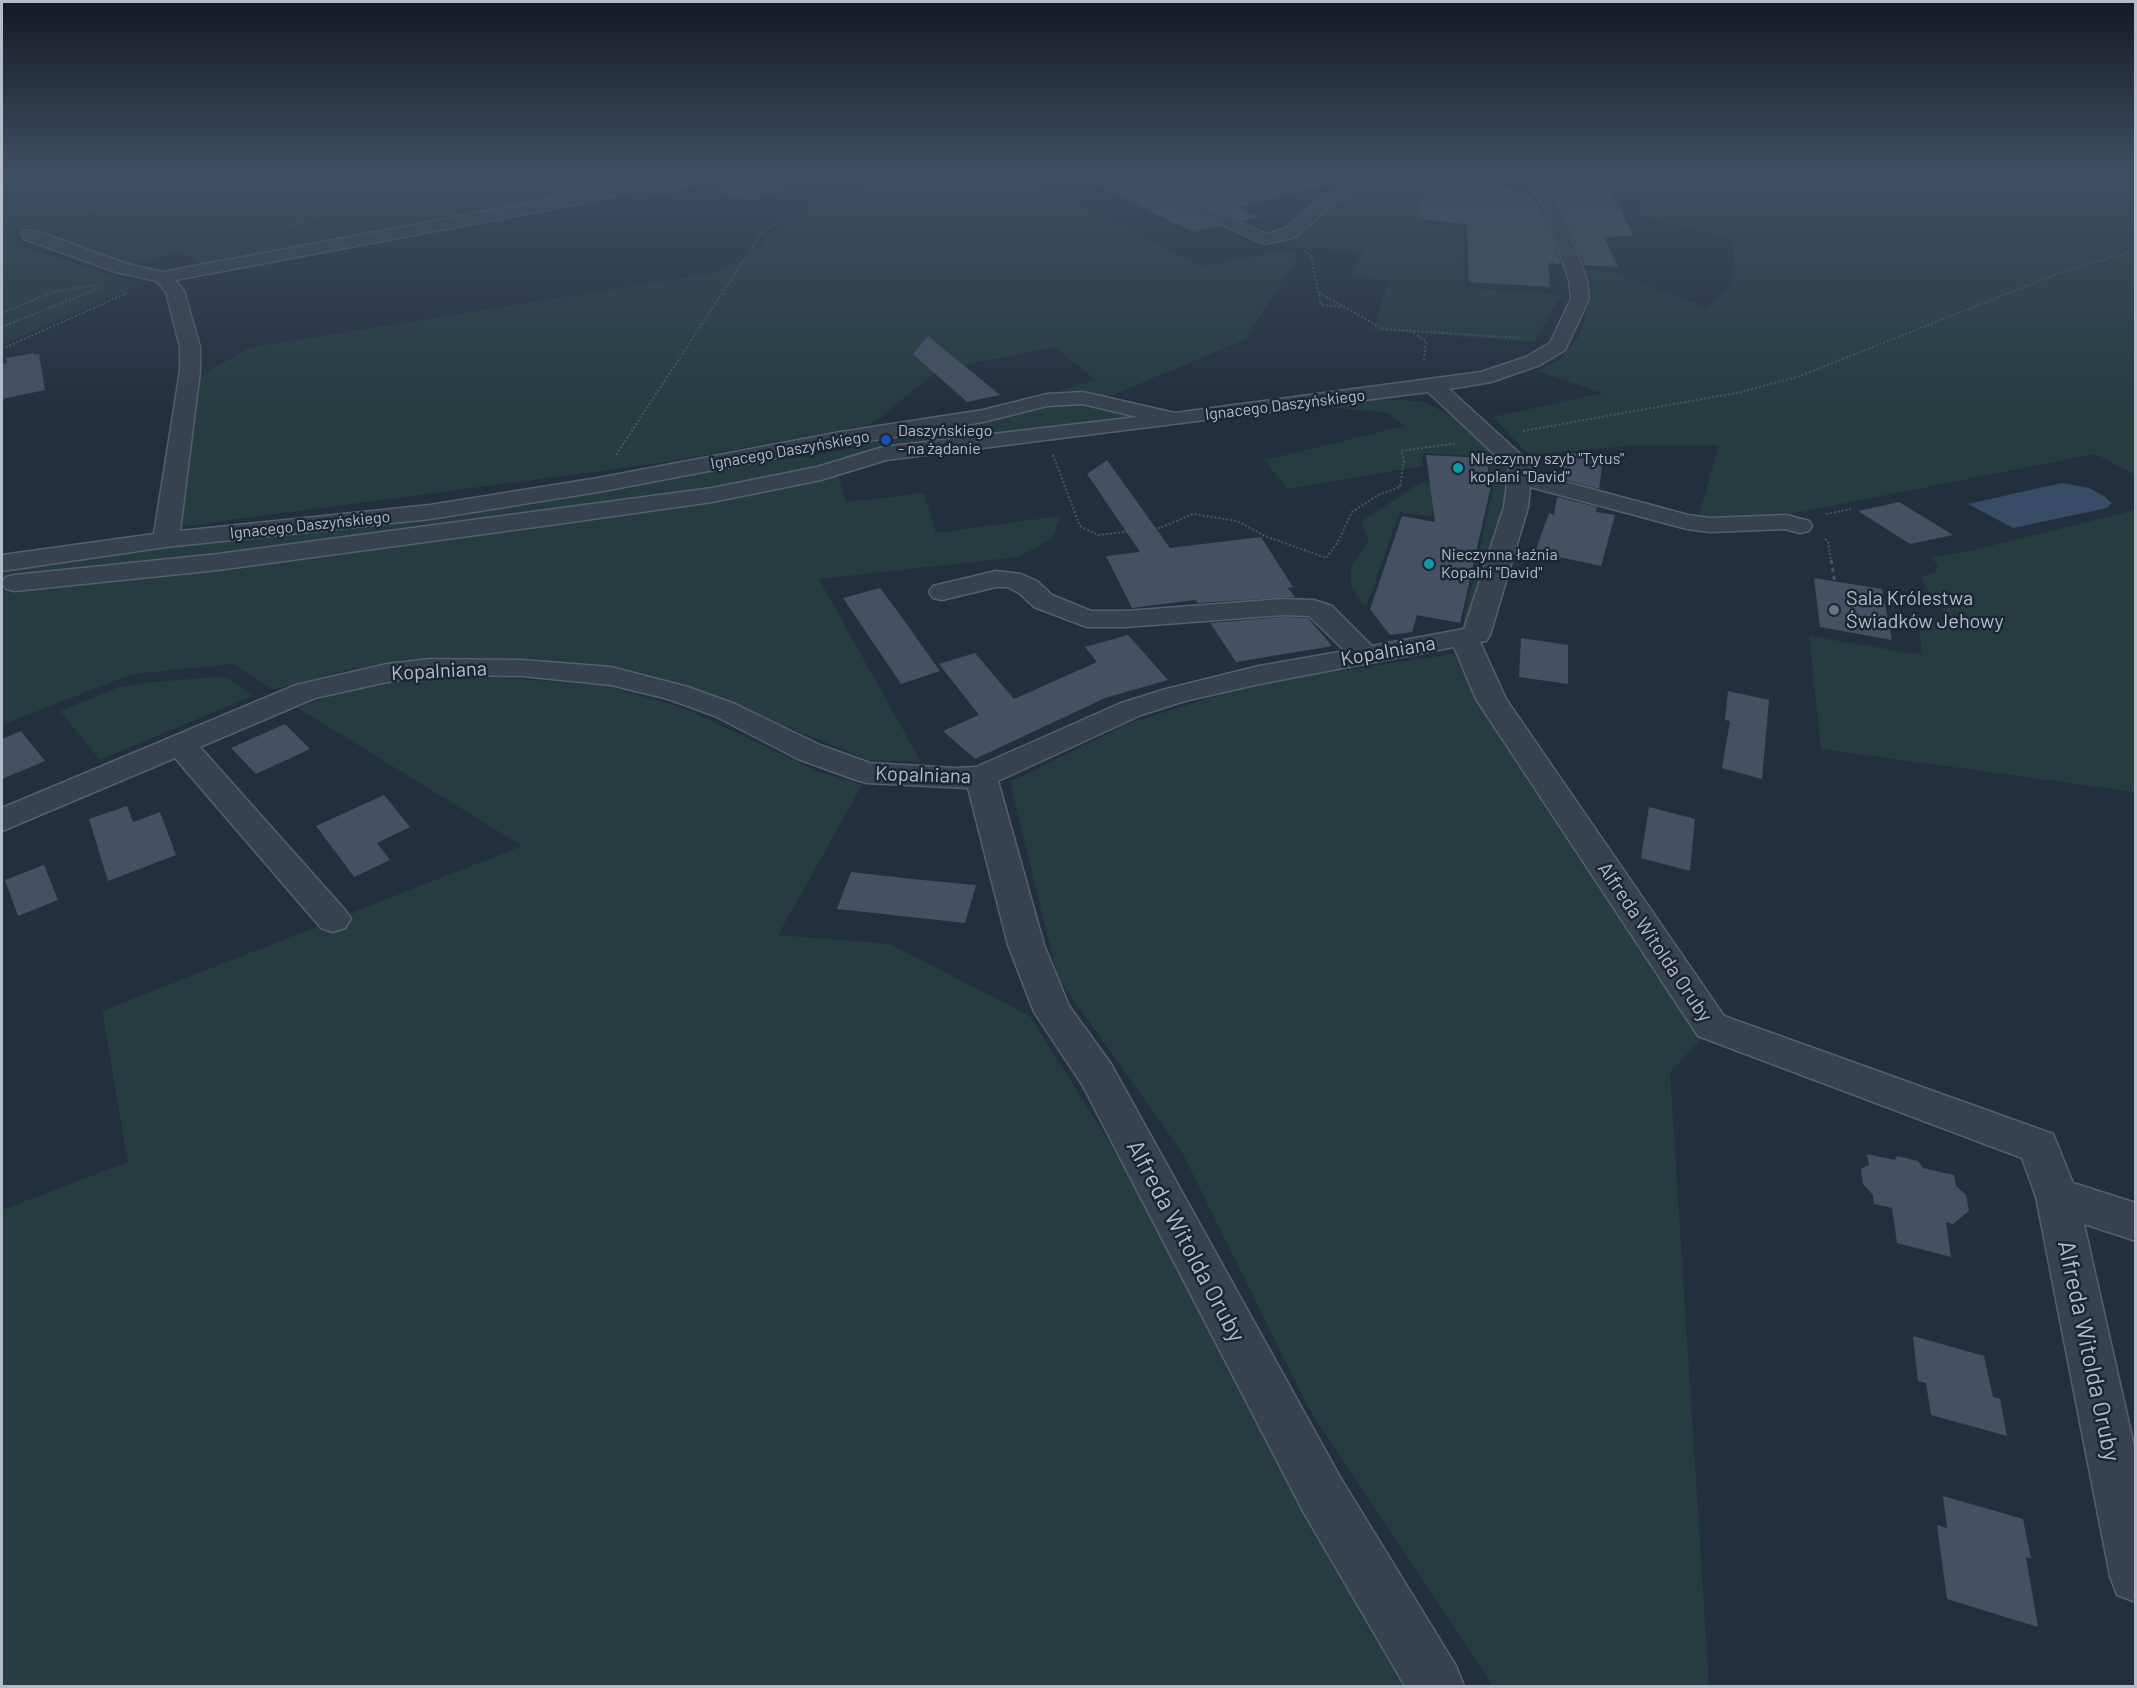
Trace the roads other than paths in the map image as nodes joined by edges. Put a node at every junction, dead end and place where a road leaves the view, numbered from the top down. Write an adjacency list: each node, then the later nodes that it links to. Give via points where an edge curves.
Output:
1 (80, 253): 5 (street)
2 (300, 253): 5 (street)
3 (323, 253): 5 (street)
4 (1568, 253): 6 (street, Ignacego Daszyńskiego, via 1580,299 1558,346 1533,361 1484,378)
5 (166, 281): 10 (street, via 175,291 188,335 190,371)
6 (1434, 386): 7 (street, Ignacego Daszyńskiego); 8 (street, via 1512,457 1521,467)
7 (1175, 419): 10 (street, Ignacego Daszyńskiego, via 1083,398 1047,400 982,416 430,512); 12 (street, via 883,454 821,473 712,495 218,561)
8 (1521, 477): 9 (street, via 1687,522 1787,522); 14 (street, Kopalniana, via 1516,507 1476,635)
9 (1800, 526)
10 (166, 540): 11 (street, Ignacego Daszyńskiego)
11 (2, 563)
12 (2, 584)
13 (942, 592): 15 (street, via 996,579 1012,580 1028,587 1043,601 1087,619 1314,608 1323,612)
14 (1464, 638): 15 (street, Kopalniana); 20 (street, Alfreda Witolda Oruby, via 1491,699 1711,1026 2038,1146)
15 (1365, 655): 17 (street, Kopalniana, via 1149,702)
16 (179, 743): 17 (street, Kopalniana, via 276,702 328,686 430,667 480,666 590,673 645,684 725,710 809,752 867,773); 18 (street, Kopalniana); 19 (street)
17 (981, 777): 23 (street, Alfreda Witolda Oruby, via 1026,945 1053,1012 1097,1076 1322,1495)
18 (2, 820)
19 (333, 919)
20 (2057, 1197): 21 (street); 22 (street, Alfreda Witolda Oruby)
21 (2136, 1222)
22 (2136, 1576)
23 (1436, 1686)

